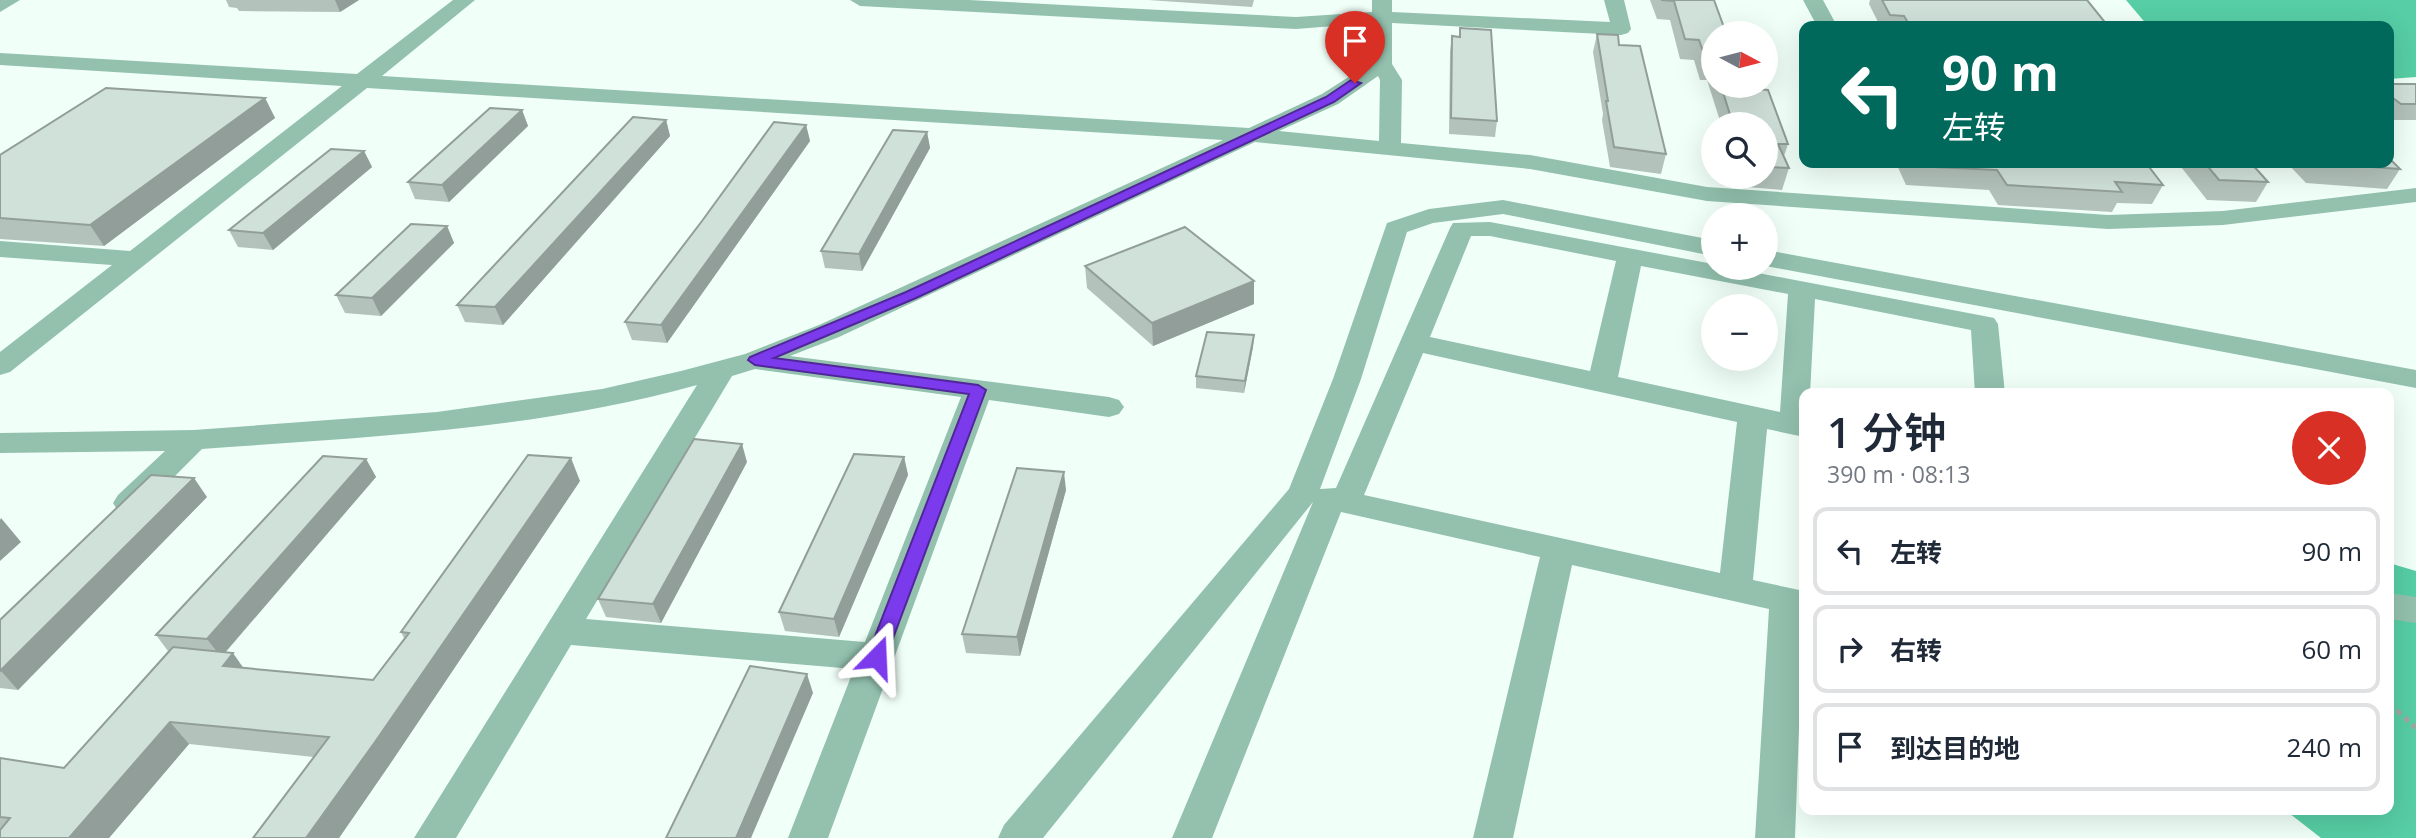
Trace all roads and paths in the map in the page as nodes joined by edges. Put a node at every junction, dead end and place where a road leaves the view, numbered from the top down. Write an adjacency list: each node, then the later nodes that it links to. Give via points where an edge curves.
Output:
1 (10, 0): 6 (street)
2 (465, 0): 11 (street)
3 (860, 0): 7 (street, via 1296,23)
4 (1614, 0): 7 (street, via 1621,29)
5 (1814, 0): 8 (street)
6 (0, 6)
7 (1381, 8): 10 (street)
8 (1824, 21)
9 (0, 59): 11 (street)
10 (1382, 64): 12 (street, via 1330,99); 13 (street, via 1391,80)
11 (362, 81): 12 (street); 18 (street)
12 (1251, 135): 13 (street); 22 (street, via 900,300)
13 (1390, 149): 14 (street, via 1530,162 1707,194 2108,222 2222,218)
14 (2416, 195)
15 (1701, 246): 35 (street, via 1503,207 1429,215 1396,228 1347,379)
16 (0, 249): 18 (street)
17 (1630, 256): 20 (street); 21 (street, via 1490,229 1462,228); 26 (street)
18 (134, 260): 23 (street)
19 (1778, 260): 25 (street)
20 (1802, 289): 27 (street); 28 (street, via 1984,324)
21 (1414, 342): 26 (street); 35 (street)
22 (755, 360): 24 (street); 29 (street)
23 (0, 366)
24 (722, 370): 33 (street, via 603,398 451,421); 42 (street)
25 (2416, 380)
26 (1602, 383): 31 (street)
27 (1800, 388)
28 (1989, 388)
29 (978, 390): 30 (street); 43 (street)
30 (1109, 407)
31 (1753, 416): 32 (street); 38 (street)
32 (1799, 426)
33 (194, 440): 34 (street); 36 (street)
34 (0, 443)
35 (1326, 498): 37 (street); 48 (street); 49 (street)
36 (107, 524)
37 (1559, 548): 38 (street); 50 (street)
38 (1735, 589): 39 (street)
39 (1795, 602): 51 (street)
40 (2394, 607): 41 (street)
41 (2416, 610)
42 (561, 631): 43 (street); 46 (street)
43 (877, 657): 47 (street)
44 (2394, 708): 45 (path)
45 (2416, 728)
46 (434, 838)
47 (808, 838)
48 (1018, 838)
49 (1192, 838)
50 (1493, 838)
51 (1775, 838)

